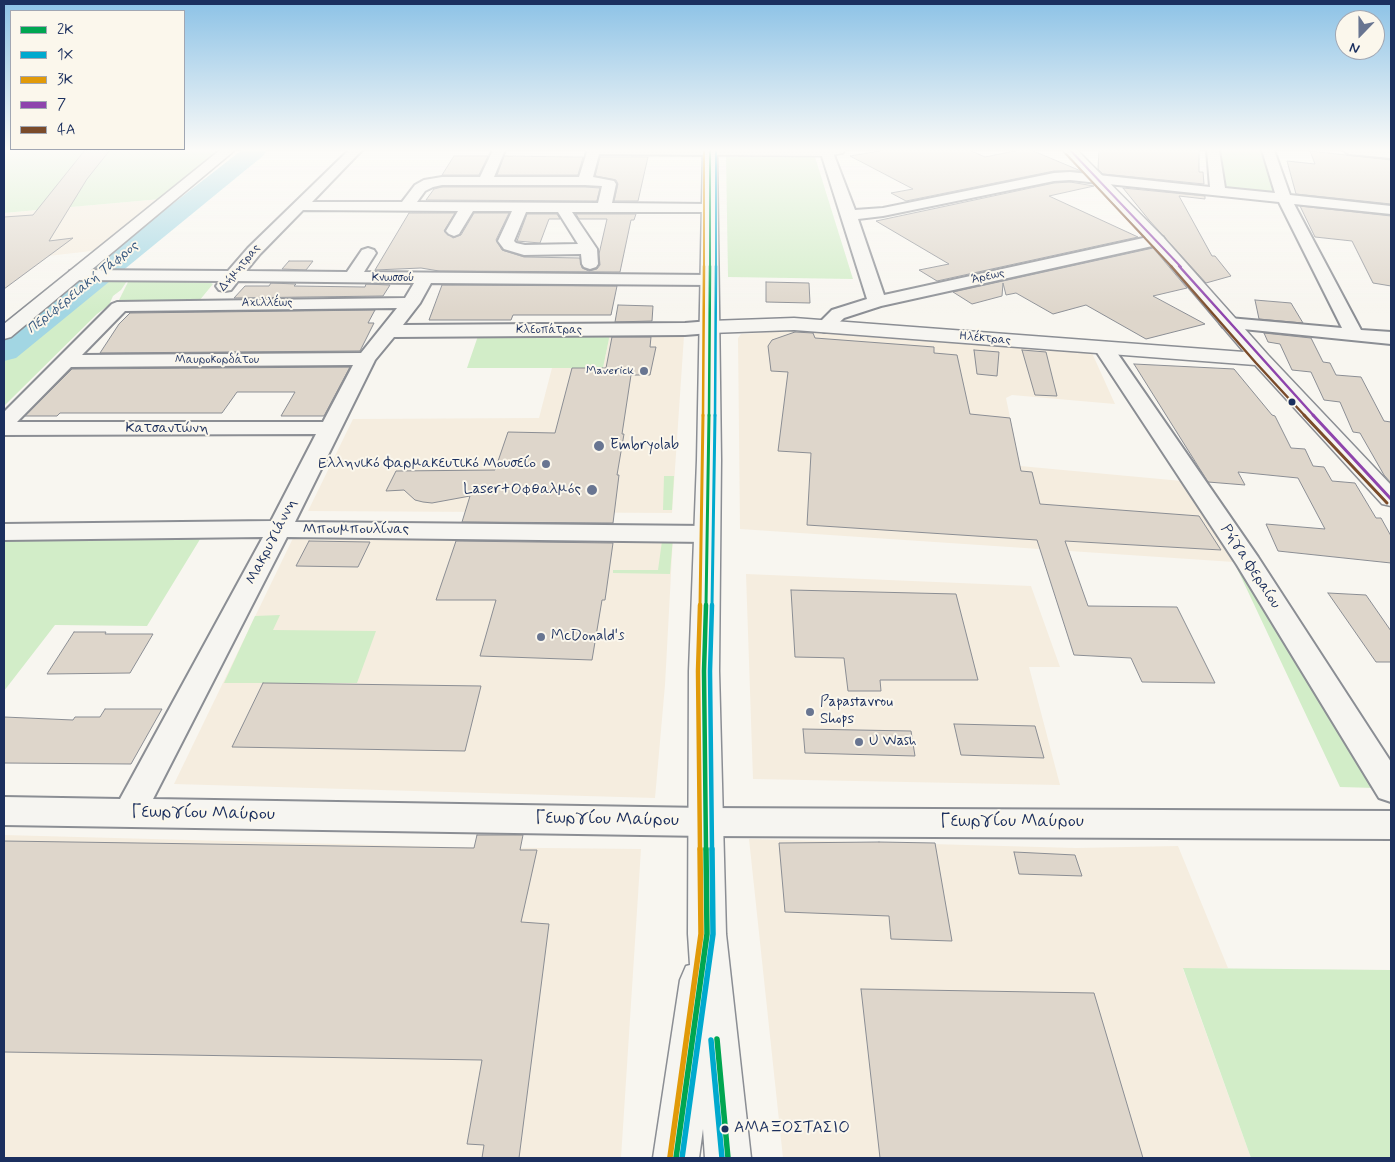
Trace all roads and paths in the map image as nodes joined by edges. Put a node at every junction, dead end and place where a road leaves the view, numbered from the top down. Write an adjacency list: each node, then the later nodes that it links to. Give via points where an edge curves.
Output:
1 (164, 204): 22 (main road)
2 (605, 204): 14 (street)
3 (708, 204): 15 (main road)
4 (846, 204): 17 (street)
5 (921, 204): 17 (street)
6 (1122, 204): 19 (main road)
7 (1287, 204): 36 (street)
8 (1340, 204): 16 (street)
9 (300, 206): 10 (street); 23 (street, Δήμητρας)
10 (407, 206): 11 (street)
11 (468, 207): 12 (street); 18 (street)
12 (521, 207): 13 (street); 20 (street, via 506,244 524,250)
13 (562, 207): 14 (street); 20 (street)
14 (604, 208): 15 (street)
15 (708, 208): 27 (main road)
16 (1391, 210)
17 (849, 215): 28 (street)
18 (454, 231)
19 (1157, 240): 28 (street, Άρεως); 31 (main road)
20 (589, 249): 26 (street)
21 (368, 253): 24 (street)
22 (80, 275): 23 (street, Κνωσσού); 35 (main road)
23 (231, 277): 24 (street, Κνωσσού); 30 (street, Δήμητρας)
24 (352, 278): 25 (street, Κνωσσού)
25 (425, 278): 26 (street, Κνωσσού); 29 (street, Μακρυγιάννη)
26 (591, 280): 27 (street, Κνωσσού)
27 (709, 280): 33 (main road)
28 (877, 302): 32 (street, Άρεως, via 838,314)
29 (411, 303): 30 (street, Αχιλλέως); 34 (street, Μακρυγιάννη)
30 (212, 304): 41 (street, Αχιλλέως, via 123,306)
31 (1230, 323): 36 (street); 40 (main road)
32 (825, 326): 33 (main road, Ηλέκτρας, via 779,323); 38 (main road, Ηλέκτρας)
33 (710, 327): 34 (street, Κλεοπάτρας); 48 (main road)
34 (389, 330): 39 (street, Μακρυγιάννη)
35 (4, 333)
36 (1354, 334): 37 (street)
37 (1391, 338)
38 (1104, 348): 40 (main road, Ηλέκτρας); 49 (street, Ρήγα Φεραίου, via 1249,563)
39 (366, 359): 41 (street, Μαυροκορδάτου); 43 (street, Μακρυγιάννη)
40 (1261, 359): 45 (main road)
41 (67, 361): 42 (street)
42 (4, 424)
43 (330, 428): 44 (street, Κατσαντώνη); 46 (street, Μακρυγιάννη)
44 (4, 429)
45 (1387, 492)
46 (278, 529): 47 (street, Μπουμπουλίνας); 48 (street, Μπουμπουλίνας); 51 (street, Μακρυγιάννη)
47 (4, 532)
48 (708, 534): 52 (main road, via 704,671)
49 (1391, 789)
50 (4, 811): 51 (street, Γεωργίου Μαύρου)
51 (129, 813): 52 (street, Γεωργίου Μαύρου)
52 (705, 822): 53 (street, Γεωργίου Μαύρου); 54 (main road)
53 (1391, 825)
54 (707, 934): 55 (main road); 56 (main road)
55 (676, 1158)
56 (728, 1158)

